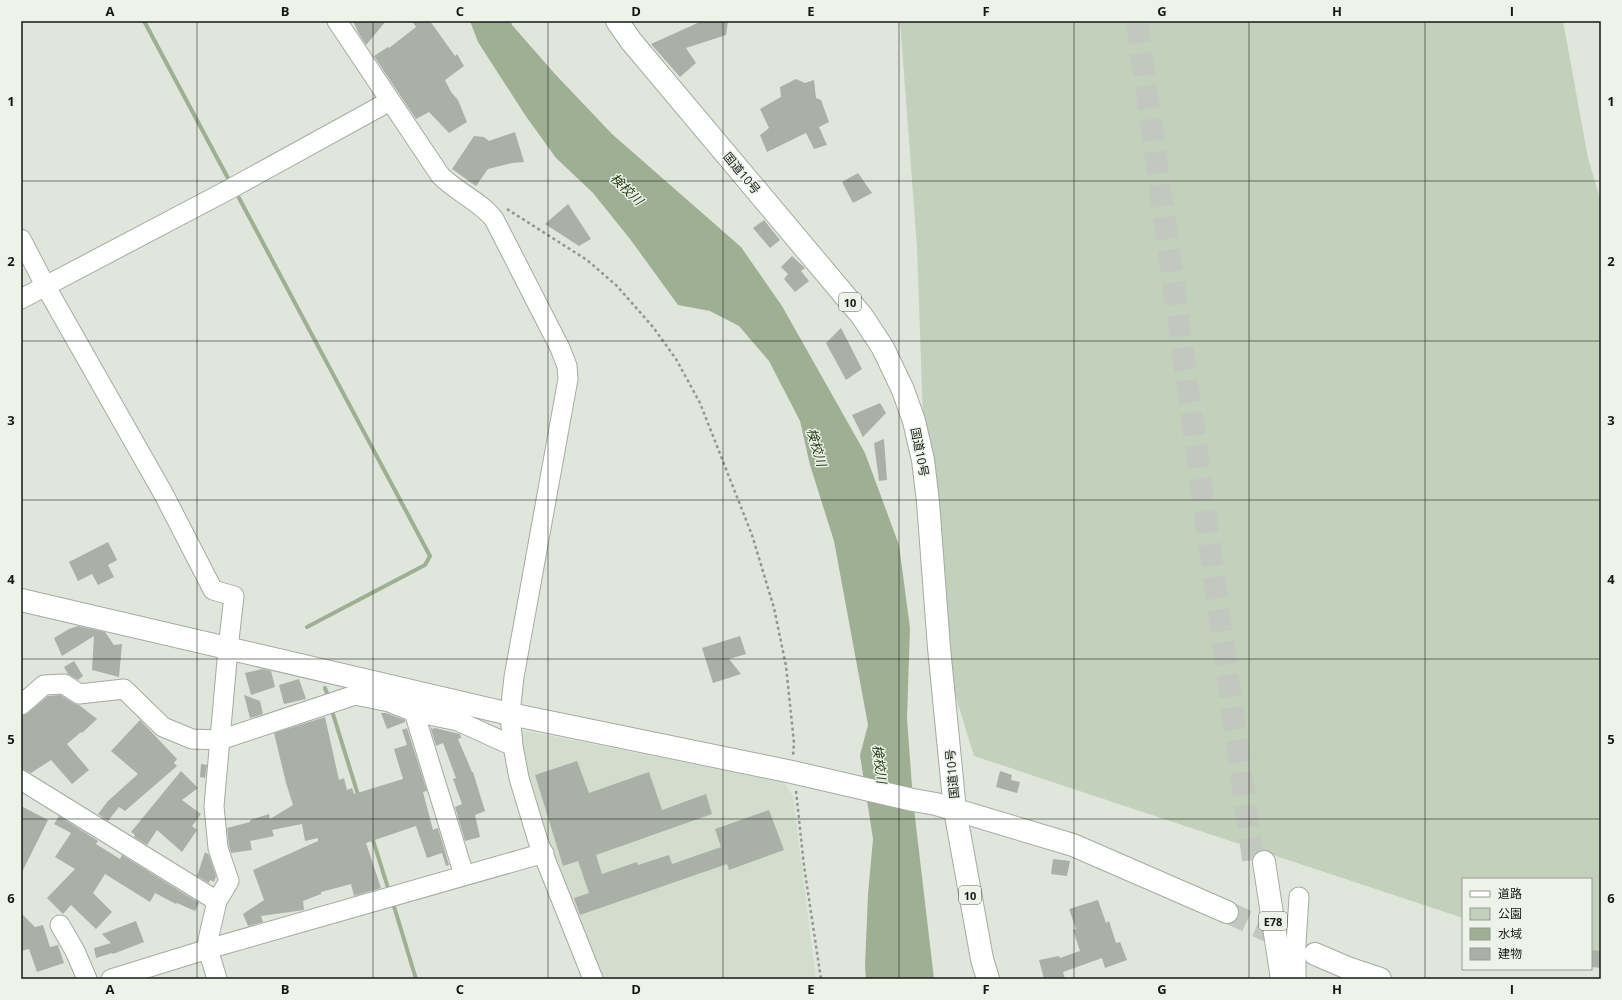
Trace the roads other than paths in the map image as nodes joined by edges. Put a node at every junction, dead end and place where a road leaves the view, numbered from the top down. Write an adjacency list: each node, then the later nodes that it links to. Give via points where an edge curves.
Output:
1 (337, 21): 3 (street)
2 (617, 21): 15 (main road, 国道10号 / 10, via 631,41 862,316 883,348 903,390 914,421 927,496 939,648)
3 (390, 101): 5 (street); 11 (street, via 440,175 494,219 567,366 568,379 514,678)
4 (21, 239): 5 (street)
5 (46, 287): 6 (street); 8 (street, via 163,493 213,590 234,596)
6 (21, 299)
7 (21, 600): 8 (main road)
8 (228, 648): 11 (main road); 12 (street)
9 (21, 705): 12 (street, via 44,685 64,684 79,694 124,690 163,727 192,739)
10 (414, 712): 12 (street, via 389,702 355,695); 13 (street, via 458,722); 17 (street)
11 (510, 714): 13 (street); 15 (main road, via 792,772)
12 (220, 740): 19 (street, via 214,806 218,848 229,881)
13 (513, 746): 16 (street, via 518,778)
14 (21, 780): 19 (street)
15 (946, 807): 20 (main road, via 1073,845); 28 (main road, 国道10号 / 10)
16 (544, 853): 17 (street); 27 (street)
17 (464, 875): 22 (street)
18 (1299, 897): 31 (street)
19 (217, 901): 22 (street)
20 (1227, 912)
21 (60, 925): 24 (street)
22 (208, 949): 25 (street); 26 (street)
23 (1315, 954): 32 (main road)
24 (87, 979)
25 (111, 979)
26 (217, 979)
27 (593, 979)
28 (988, 979)
29 (1271, 979): 30 (main road, E78, via 1259,864)
30 (1282, 979)
31 (1296, 979)
32 (1380, 979)

